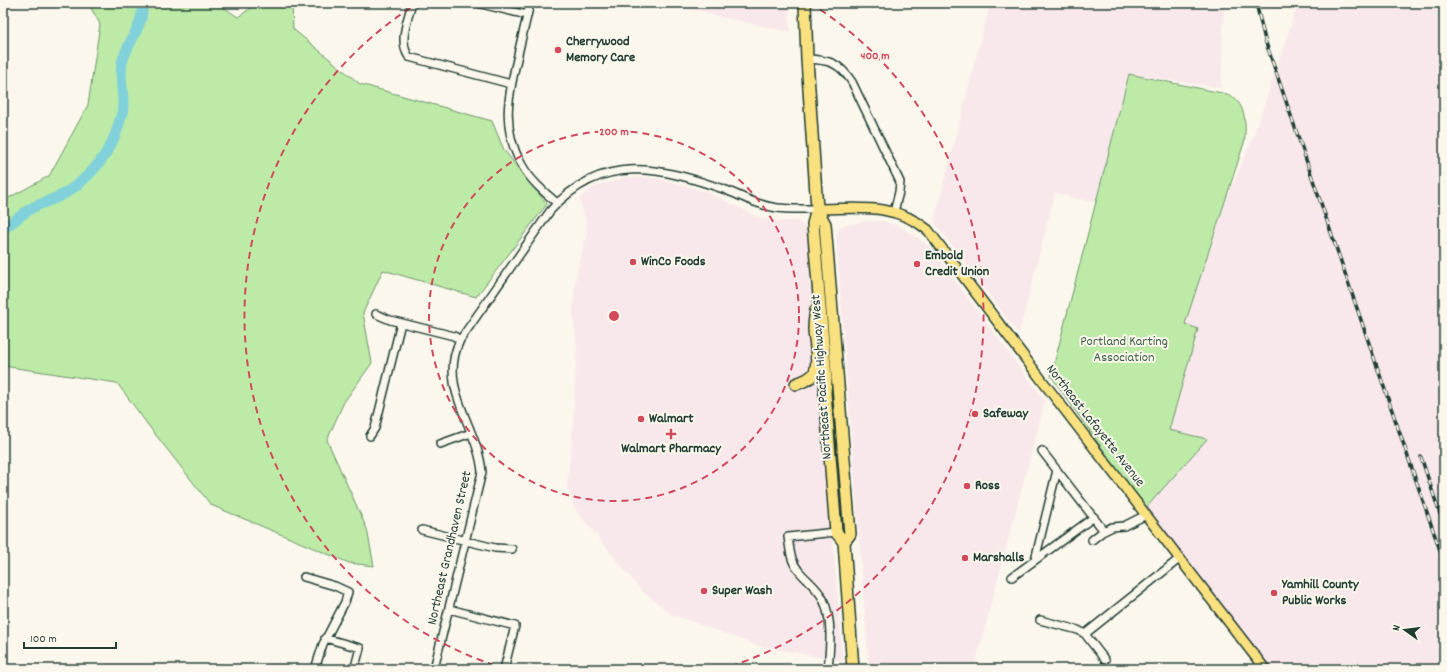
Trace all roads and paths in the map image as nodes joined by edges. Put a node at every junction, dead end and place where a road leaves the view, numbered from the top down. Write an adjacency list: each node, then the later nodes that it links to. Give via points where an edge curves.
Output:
1 (412, 3): 7 (street, via 404,37 408,57)
2 (478, 3): 5 (street)
3 (530, 3): 5 (street)
4 (805, 3): 6 (highway, Northeast Pacific Highway West)
5 (528, 15): 7 (street)
6 (807, 58): 9 (highway, Northeast Pacific Highway West); 10 (street, via 837,65 852,82 900,182)
7 (511, 84): 8 (street, via 508,115 512,144 522,166)
8 (557, 203): 9 (street, Northeast Grandhaven Street, via 590,178 628,169 665,172 773,207); 15 (street, Northeast Grandhaven Street)
9 (817, 209): 10 (main road, Northeast Lafayette Avenue, via 862,208); 11 (highway, Northeast Pacific Highway West, via 814,224); 17 (highway, Northeast Pacific Highway West, via 825,224)
10 (894, 212): 25 (main road, Northeast Lafayette Avenue, via 917,221 936,239)
11 (819, 293): 12 (highway, Northeast Pacific Highway West); 16 (highway, via 814,322 816,370 807,380)
12 (820, 309): 17 (highway, via 826,321 831,376); 18 (highway, Northeast Pacific Highway West)
13 (376, 314): 14 (street)
14 (401, 323): 15 (street, via 454,336); 20 (street, via 375,428)
15 (460, 340): 19 (street, Northeast Grandhaven Street, via 452,365 453,379)
16 (796, 384)
17 (838, 387): 21 (highway, Northeast Pacific Highway West)
18 (825, 393): 21 (highway, via 833,402 835,427); 29 (highway, Northeast Pacific Highway West)
19 (471, 433): 22 (street); 31 (street, Northeast Grandhaven Street, via 480,456 482,472)
20 (370, 436)
21 (842, 442): 32 (highway, Northeast Pacific Highway West, via 850,534)
22 (440, 444)
23 (1042, 451): 24 (street)
24 (1057, 470): 26 (street); 35 (street)
25 (1146, 515): 28 (street, via 1124,526); 34 (main road, Northeast Lafayette Avenue)
26 (1094, 517): 28 (street); 35 (street)
27 (422, 530): 31 (street)
28 (1104, 531): 30 (street)
29 (836, 532): 32 (highway); 47 (street, via 788,536 790,553 795,565 823,598 827,609)
30 (1092, 540)
31 (466, 541): 33 (street); 38 (street, Northeast Grandhaven Street)
32 (844, 542): 48 (highway, Northeast Pacific Highway West)
33 (512, 549)
34 (1180, 559): 40 (street); 49 (main road, Northeast Lafayette Avenue)
35 (1035, 560): 36 (street)
36 (1012, 577)
37 (304, 578): 41 (street, via 336,586 348,592)
38 (449, 609): 45 (street, Northeast Grandhaven Street); 46 (street, via 515,626)
39 (1040, 620): 40 (street)
40 (1085, 634): 42 (street)
41 (326, 638): 43 (street, via 360,648); 44 (street)
42 (1105, 660)
43 (356, 664)
44 (315, 669)
45 (434, 669)
46 (504, 669)
47 (828, 669)
48 (853, 669)
49 (1265, 669)

